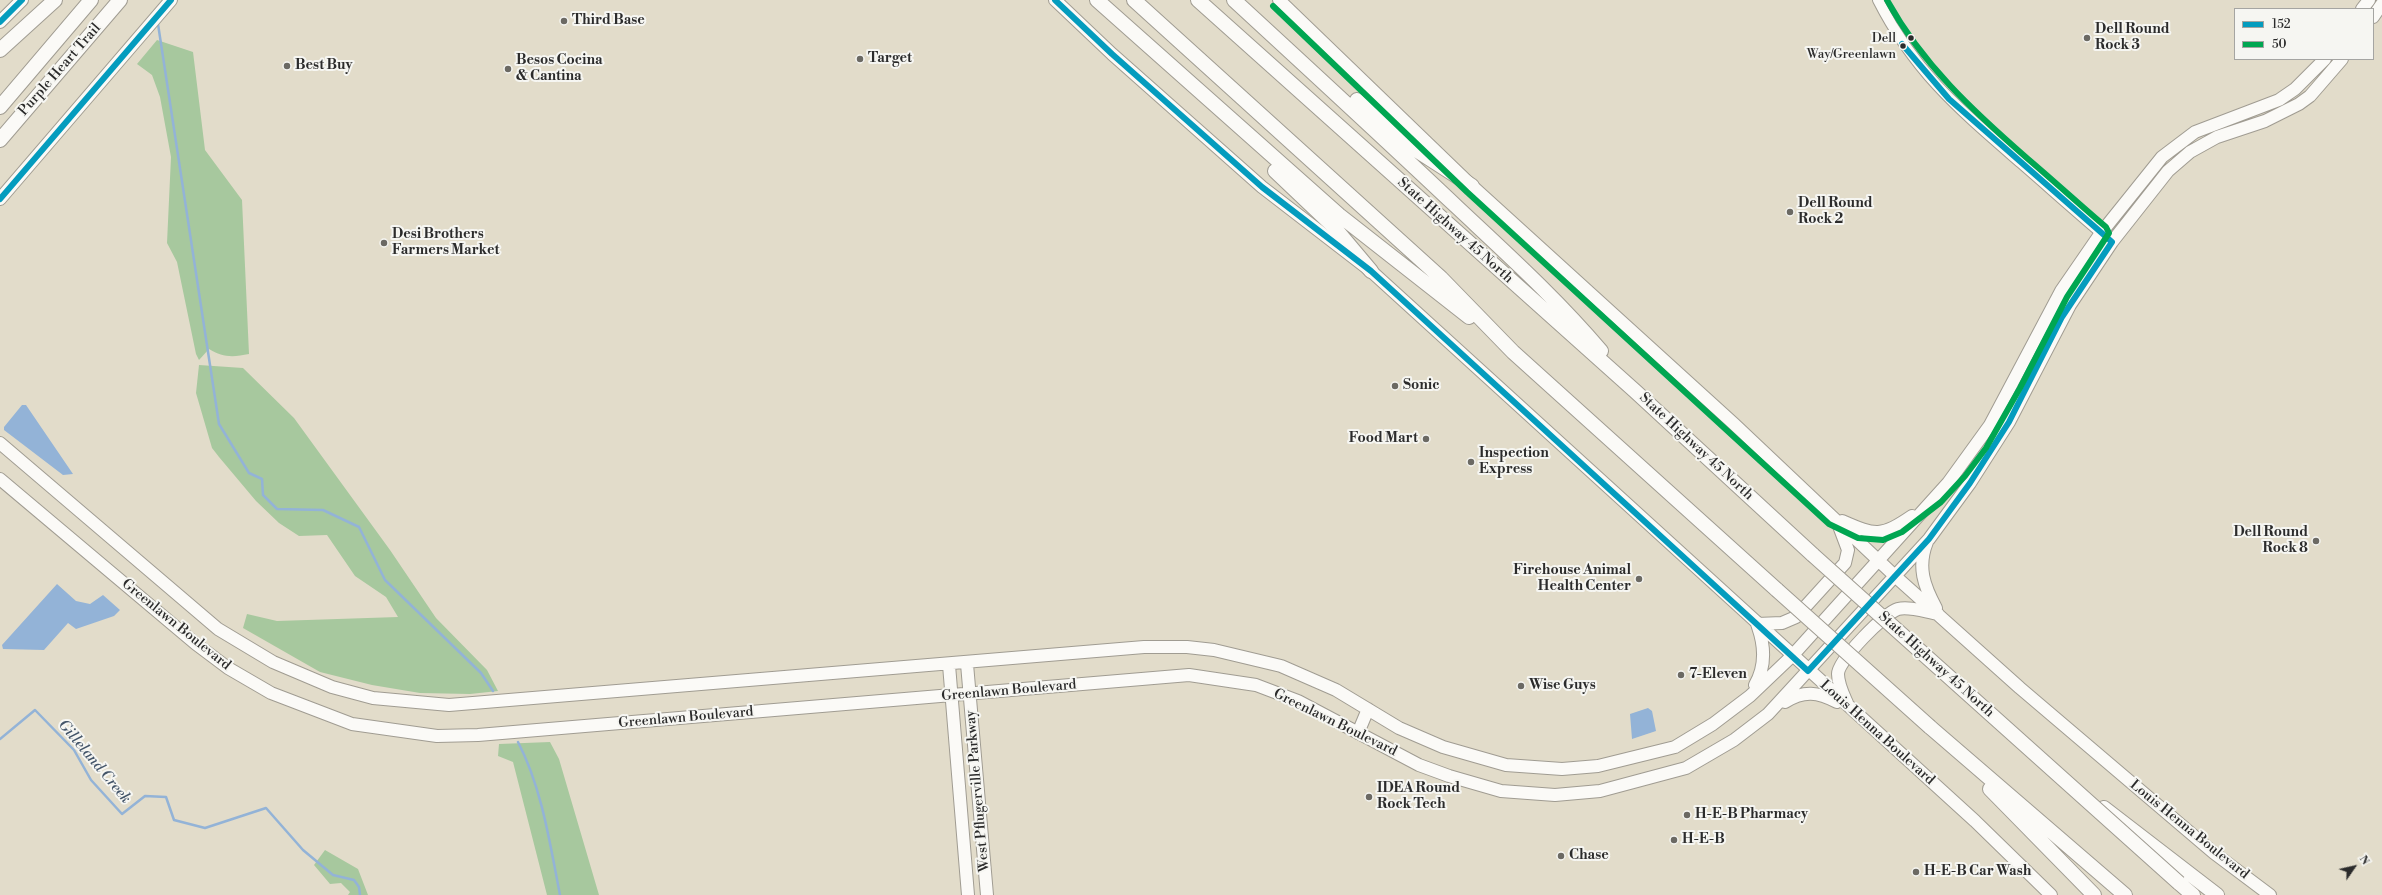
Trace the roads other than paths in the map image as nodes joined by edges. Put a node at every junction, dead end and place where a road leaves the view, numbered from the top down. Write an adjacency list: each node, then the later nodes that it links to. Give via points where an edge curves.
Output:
1 (22, 0): 20 (main road)
2 (55, 0): 22 (highway)
3 (91, 0): 27 (highway, Purple Heart Trail)
4 (120, 0): 28 (highway, Purple Heart Trail)
5 (171, 0): 30 (main road)
6 (1055, 0): 33 (main road, Louis Henna Boulevard, via 1262,187)
7 (1091, 0): 25 (highway)
8 (1097, 0): 34 (highway, via 1339,215)
9 (1134, 0): 34 (highway, via 1441,278)
10 (1198, 0): 35 (highway, State Highway 45 North)
11 (1234, 0): 35 (highway, via 1358,113 1572,317)
12 (1245, 0): 19 (highway)
13 (1279, 0): 29 (main road, Louis Henna Boulevard)
14 (1878, 0): 31 (street, via 1898,38 1932,82)
15 (2369, 0): 17 (main road)
16 (2382, 4): 18 (main road)
17 (2363, 8)
18 (2374, 16)
19 (1266, 20)
20 (0, 22)
21 (1276, 30): 29 (highway, via 1413,148)
22 (0, 50)
23 (2324, 60): 31 (main road, Greenlawn Boulevard, via 2295,89 2279,100 2215,123 2179,143 2162,157)
24 (2341, 60): 32 (main road, Greenlawn Boulevard, via 2310,96 2299,104 2265,121 2217,137 2176,163 2157,183)
25 (1161, 63)
26 (1171, 73): 33 (highway, via 1334,227)
27 (0, 107)
28 (2, 139)
29 (1472, 186): 41 (main road, Louis Henna Boulevard)
30 (0, 199)
31 (2101, 233): 32 (street); 36 (main road, Greenlawn Boulevard, via 2061,291)
32 (2112, 242): 38 (main road, Greenlawn Boulevard, via 2062,317 2009,422)
33 (1371, 271): 46 (main road, Louis Henna Boulevard)
34 (1513, 352): 57 (highway, bridge)
35 (1635, 391): 59 (highway, State Highway 45 North, bridge, via 1813,555 2039,757)
36 (1990, 425): 38 (main road, via 1994,435); 40 (main road, Greenlawn Boulevard, via 1962,466)
37 (0, 443): 49 (main road, Greenlawn Boulevard, via 218,629 273,662 332,687 373,698 449,706)
38 (1988, 457): 42 (main road, Greenlawn Boulevard)
39 (0, 478): 53 (main road, Greenlawn Boulevard, via 196,644 228,668 271,693 352,724 437,736 478,735)
40 (1926, 506): 41 (main road, via 1893,529 1878,533 1867,532); 43 (main road, Greenlawn Boulevard)
41 (1834, 518): 43 (main road, Louis Henna Boulevard); 46 (main road, via 1848,550 1845,563 1796,617 1782,623)
42 (1929, 539): 44 (main road, Greenlawn Boulevard); 45 (main road, via 1924,550 1922,574 1925,587)
43 (1879, 561): 44 (main road, Louis Henna Boulevard); 47 (main road, Greenlawn Boulevard)
44 (1896, 576): 45 (main road, Louis Henna Boulevard); 50 (main road, Greenlawn Boulevard)
45 (1939, 615): 55 (main road, via 1899,609 1887,614 1846,658 1838,673 1840,689); 67 (main road, Louis Henna Boulevard, via 2020,688 2214,853)
46 (1756, 624): 47 (main road, Louis Henna Boulevard); 52 (main road, via 1763,641 1764,657 1762,673)
47 (1792, 656): 50 (main road, Louis Henna Boulevard); 52 (main road, Greenlawn Boulevard)
48 (967, 664): 49 (main road, Greenlawn Boulevard); 51 (main road, West Pflugerville Parkway); 54 (main road, Greenlawn Boulevard, via 1144,647 1188,647 1214,650 1281,666 1336,690)
49 (949, 665): 53 (main road, West Pflugerville Parkway)
50 (1808, 671): 55 (main road, Louis Henna Boulevard); 56 (main road, Greenlawn Boulevard)
51 (970, 695): 53 (main road, Greenlawn Boulevard); 58 (main road, Greenlawn Boulevard, via 1189,675 1256,685 1298,701); 61 (main road, West Pflugerville Parkway)
52 (1750, 696): 54 (main road, Greenlawn Boulevard, via 1713,724 1675,747 1598,766 1562,769 1506,765 1452,751 1399,728)
53 (952, 697): 60 (main road, West Pflugerville Parkway)
54 (1368, 709): 58 (main road)
55 (1850, 709): 56 (main road, via 1811,692 1797,695); 62 (main road, Louis Henna Boulevard, via 1975,821)
56 (1768, 714): 58 (main road, Greenlawn Boulevard, via 1734,740 1686,768 1600,791 1555,795 1501,791 1449,776 1419,765)
57 (1930, 727): 63 (highway); 64 (highway)
58 (1358, 733)
59 (2184, 878): 65 (highway, State Highway 45 North); 66 (highway)
60 (968, 895)
61 (986, 895)
62 (2051, 895)
63 (2094, 895)
64 (2125, 895)
65 (2193, 895)
66 (2217, 895)
67 (2270, 895)

